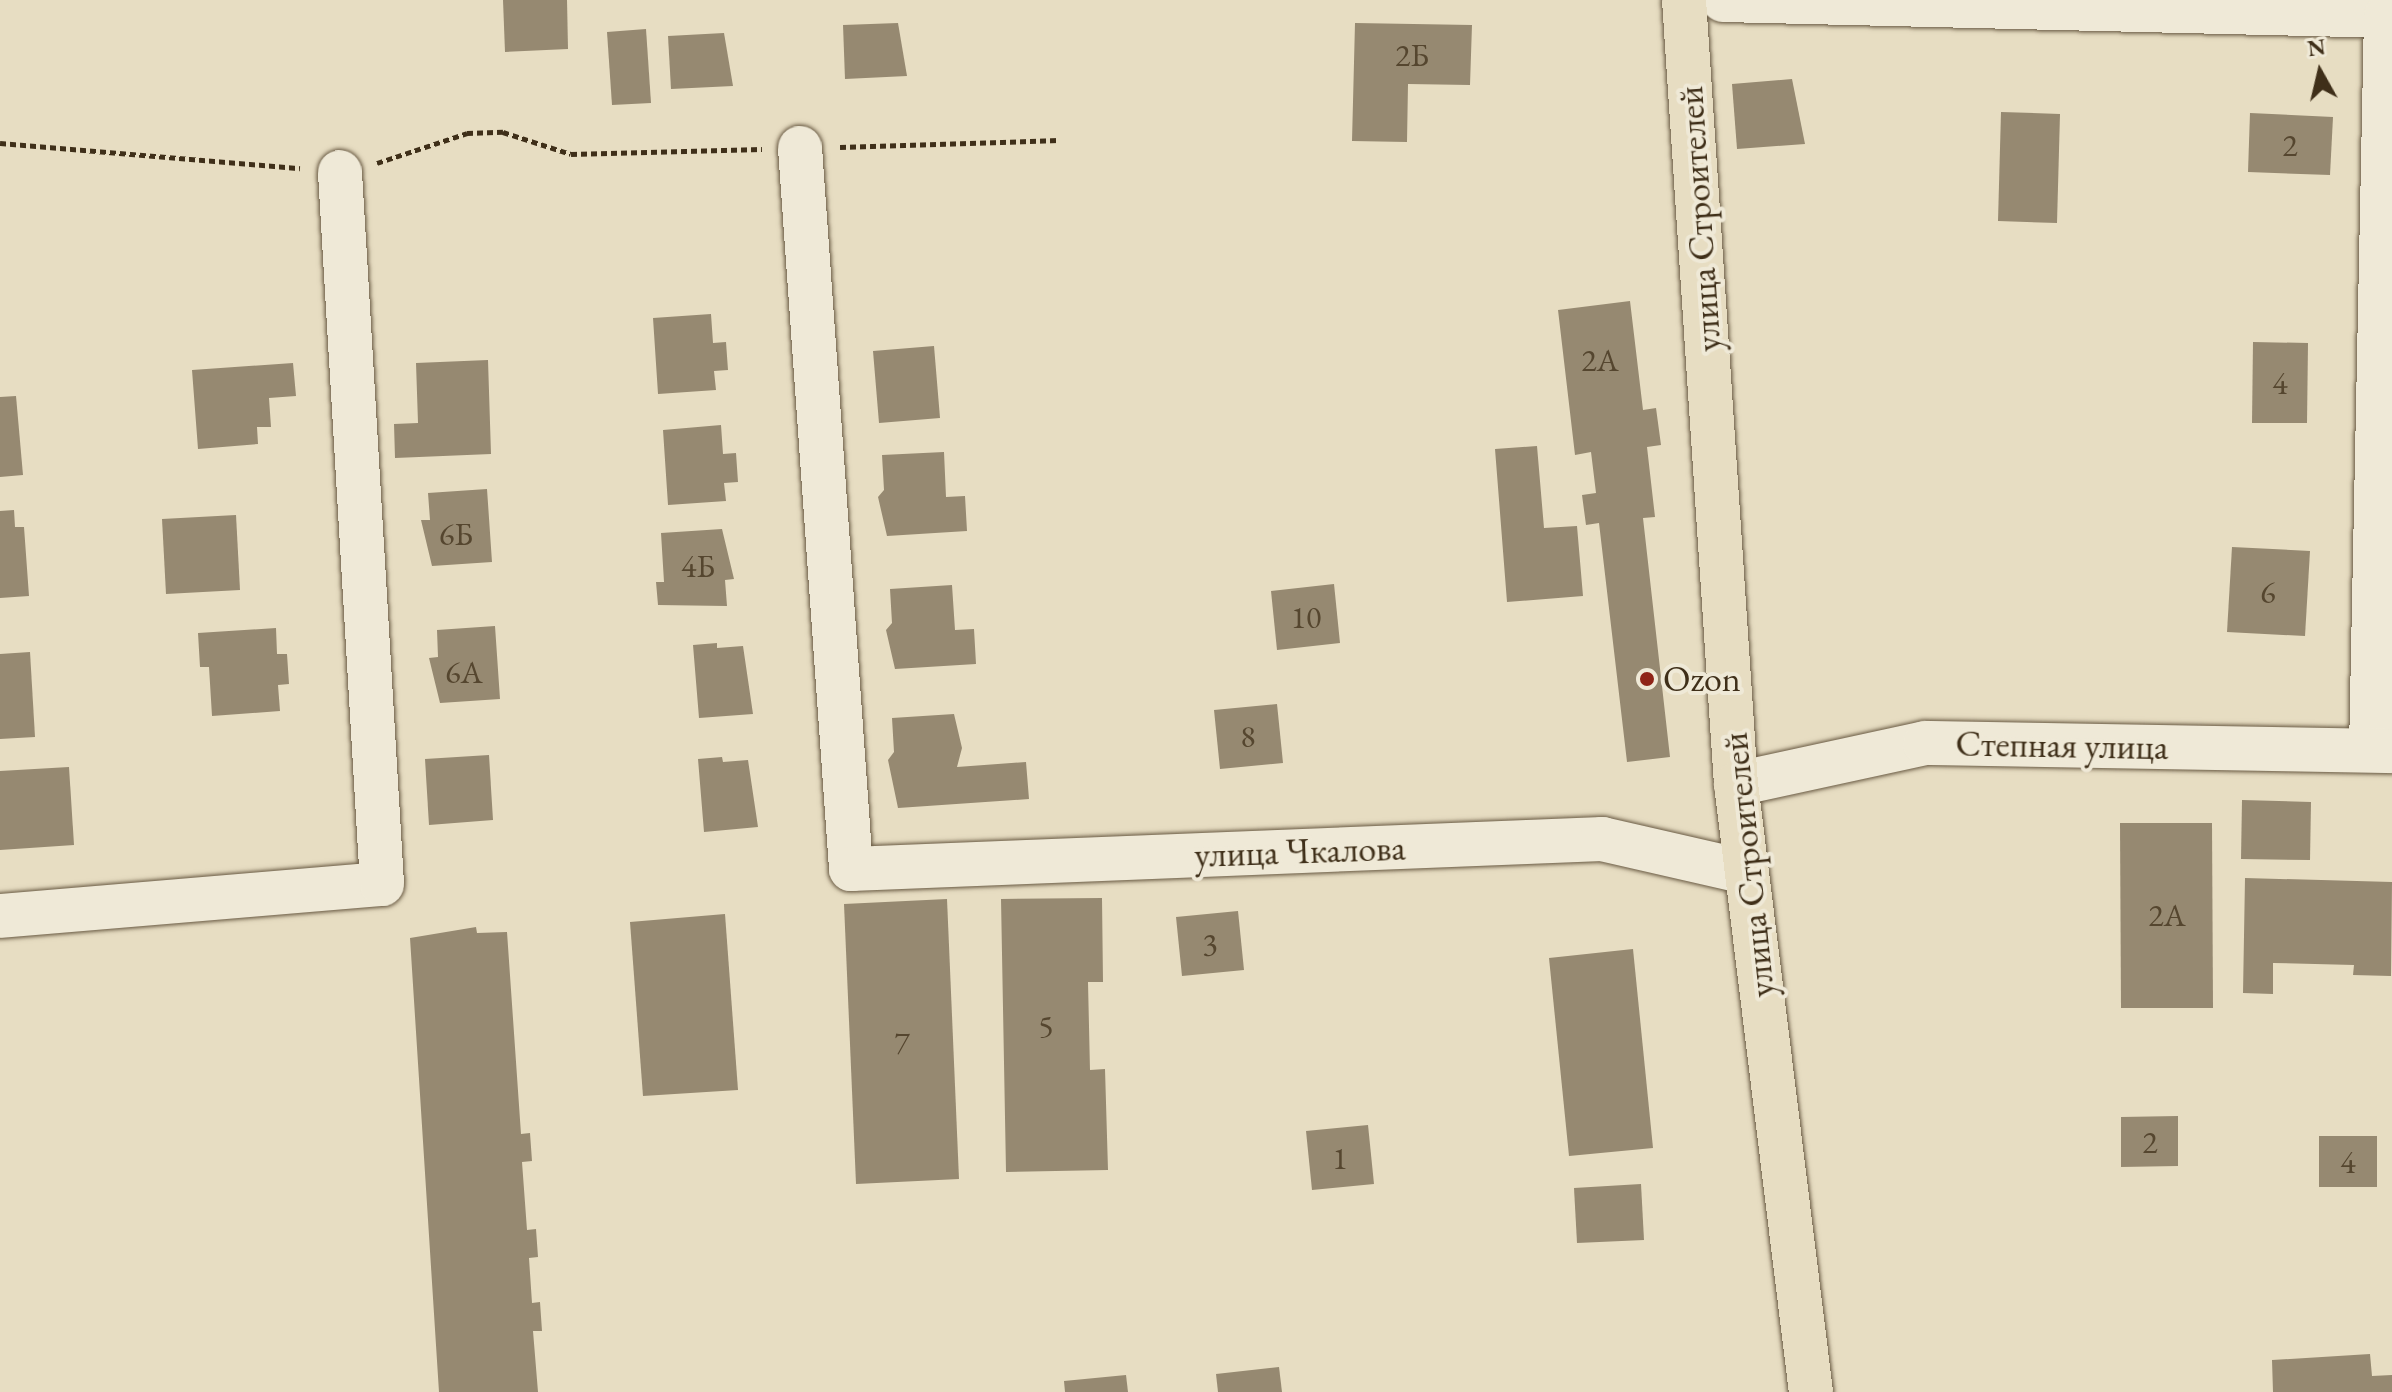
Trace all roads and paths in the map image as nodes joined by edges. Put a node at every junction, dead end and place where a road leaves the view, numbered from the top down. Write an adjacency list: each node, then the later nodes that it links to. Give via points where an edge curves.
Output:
1 (1684, 0): 9 (main road, улица Строителей)
2 (1723, 0): 3 (street)
3 (2389, 16): 8 (street)
4 (1059, 140): 6 (path)
5 (0, 143): 7 (path)
6 (800, 148): 7 (path, via 571,154 503,132 467,133 423,152); 10 (street, улица Чкалова, via 851,869 1602,839)
7 (340, 172): 11 (street, via 382,884)
8 (2381, 750): 9 (street, Степная улица, via 1925,743)
9 (1736, 784): 10 (main road, улица Строителей)
10 (1746, 872): 12 (main road, улица Строителей)
11 (0, 916)
12 (1811, 1392)

